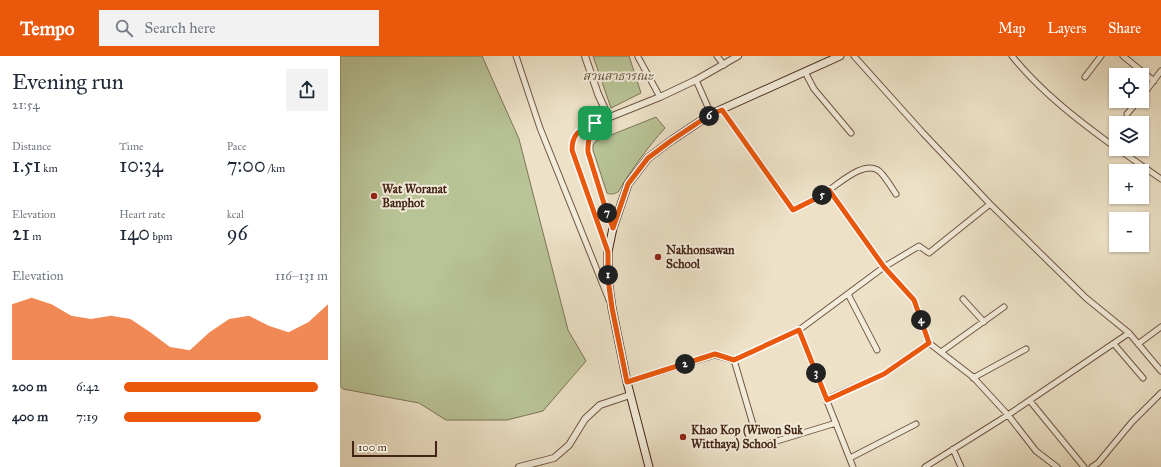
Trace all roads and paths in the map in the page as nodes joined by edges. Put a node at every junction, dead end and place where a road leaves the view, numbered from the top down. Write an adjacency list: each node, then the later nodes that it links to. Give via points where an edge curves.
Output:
1 (516, 56): 38 (street, via 540,128)
2 (585, 56): 23 (street)
3 (717, 56): 11 (street)
4 (738, 56): 11 (street)
5 (840, 56): 13 (main road)
6 (854, 56): 31 (street)
7 (1012, 56): 26 (street, via 1036,83 1082,123)
8 (1101, 56): 14 (street)
9 (1123, 56): 16 (street)
10 (638, 57): 18 (street)
11 (724, 65): 15 (street)
12 (1161, 71): 16 (street)
13 (805, 72): 20 (main road); 25 (street, via 814,89)
14 (1085, 77)
15 (696, 80): 18 (street); 21 (street)
16 (1154, 81): 17 (street)
17 (1149, 87)
18 (660, 97): 23 (street)
19 (1132, 108): 22 (street)
20 (722, 110): 21 (main road); 29 (street, via 793,210)
21 (711, 114): 32 (main road, via 648,158 628,184)
22 (1127, 114)
23 (609, 118): 24 (street)
24 (595, 123): 32 (street, via 588,152); 33 (street, via 576,134 572,150)
25 (852, 133)
26 (1109, 142)
27 (1128, 156): 28 (street)
28 (1161, 179)
29 (829, 190): 30 (street, via 859,170 871,169 879,171); 34 (street)
30 (896, 194)
31 (990, 204): 34 (street, via 929,253 919,246); 42 (street, via 1086,298)
32 (613, 228): 33 (main road)
33 (608, 252): 38 (main road)
34 (884, 267): 35 (street); 43 (street, via 914,300)
35 (848, 294): 41 (street); 47 (street)
36 (963, 299): 39 (street)
37 (1004, 307): 39 (street)
38 (612, 308): 53 (main road)
39 (984, 322): 48 (street)
40 (1161, 327): 45 (street)
41 (799, 330): 49 (street); 56 (street)
42 (1129, 333): 44 (street); 45 (street)
43 (929, 343): 48 (street); 56 (street, via 884,374)
44 (1114, 344): 52 (street); 57 (street)
45 (1138, 344): 50 (street)
46 (1026, 349): 51 (street)
47 (876, 350)
48 (940, 352): 51 (street)
49 (734, 360): 53 (street, via 715,354); 61 (street)
50 (1161, 370)
51 (973, 378): 58 (street)
52 (1143, 378)
53 (627, 382): 55 (main road)
54 (1161, 393): 73 (street)
55 (630, 396): 66 (street, via 600,405 584,419 569,445 554,458); 67 (main road)
56 (827, 400): 59 (street)
57 (1030, 401): 58 (street); 72 (street)
58 (1008, 415): 63 (street); 71 (street, via 1036,451)
59 (836, 423): 62 (street); 64 (street)
60 (916, 424): 64 (street)
61 (754, 428)
62 (767, 444)
63 (953, 449): 65 (street); 70 (street)
64 (850, 458): 68 (street)
65 (932, 465): 69 (street)
66 (519, 467)
67 (649, 467)
68 (853, 467)
69 (924, 467)
70 (961, 467)
71 (1057, 467)
72 (1084, 467)
73 (1092, 467)

